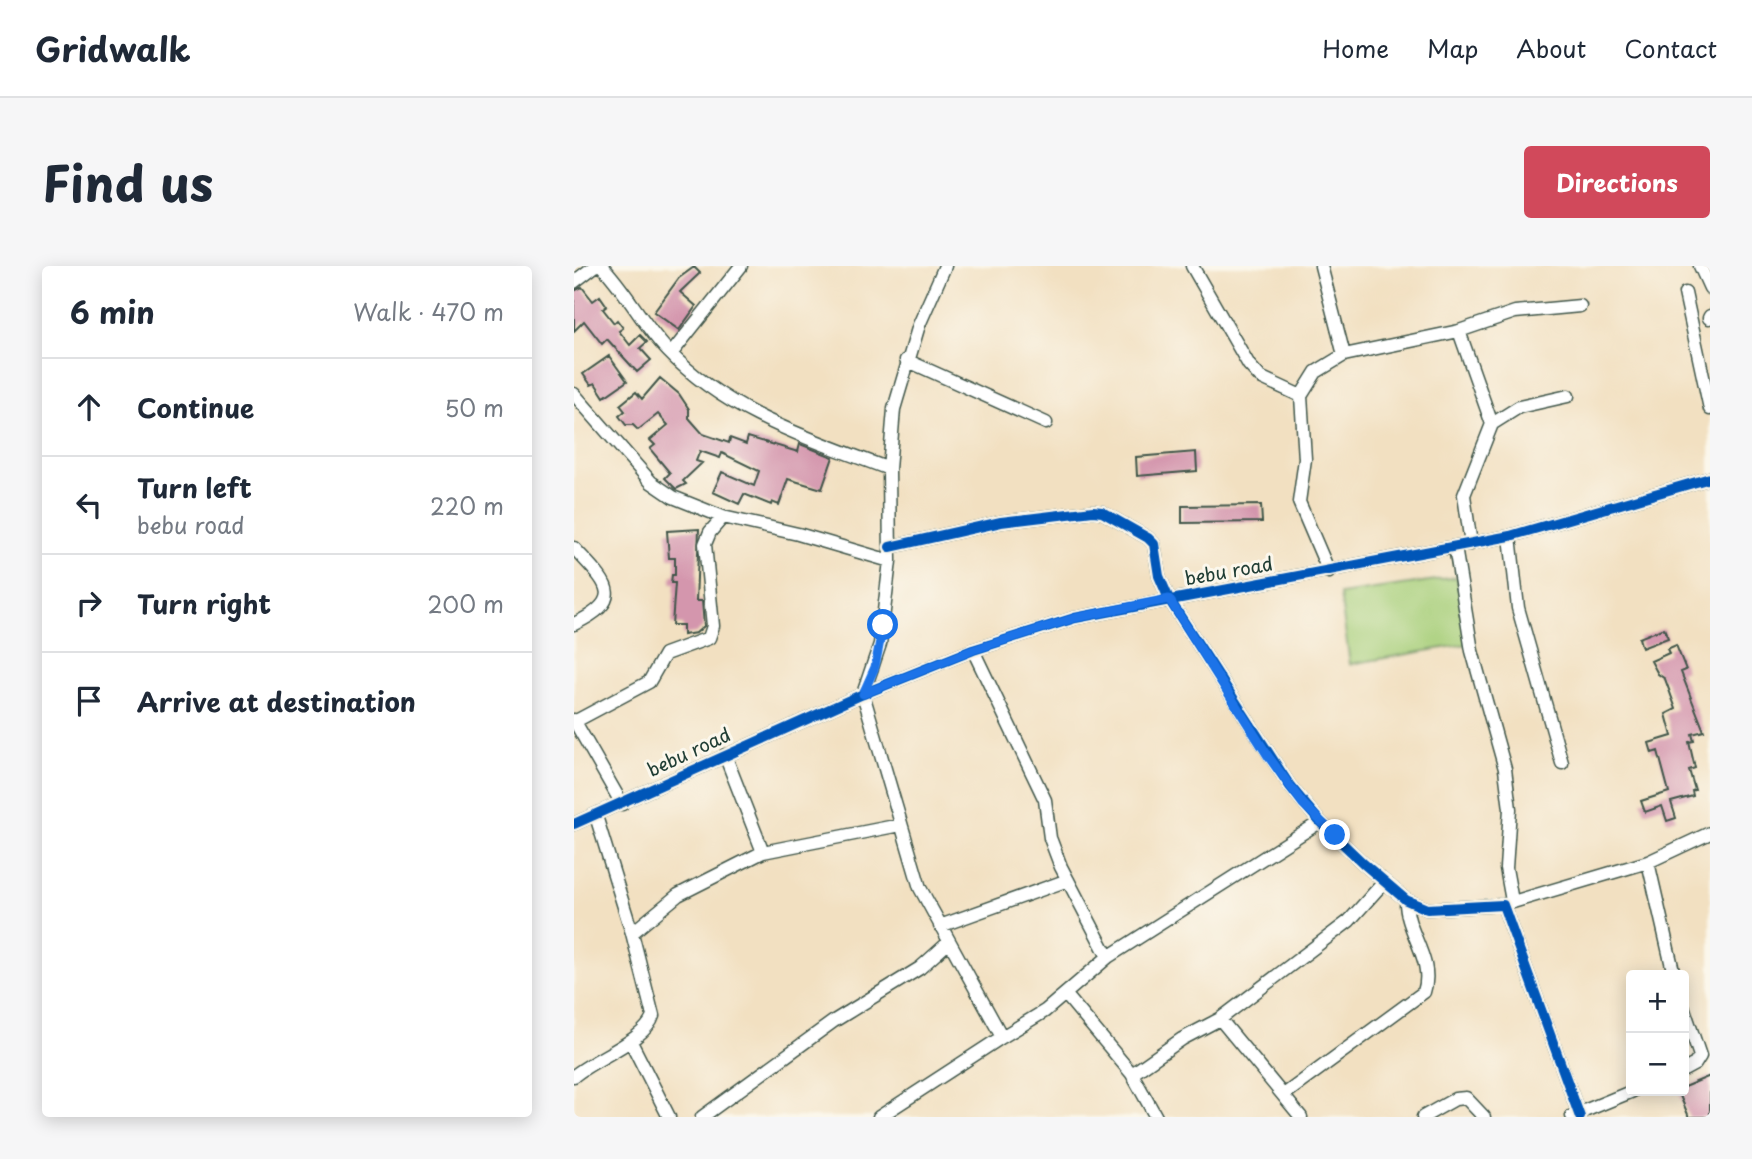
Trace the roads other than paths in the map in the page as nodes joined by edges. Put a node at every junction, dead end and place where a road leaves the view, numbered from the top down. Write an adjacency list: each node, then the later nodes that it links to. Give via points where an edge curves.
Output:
1 (595, 266): 8 (street)
2 (602, 266): 13 (street)
3 (741, 266): 13 (street)
4 (946, 266): 15 (street)
5 (1192, 266): 17 (street, via 1260,377)
6 (1321, 266): 14 (street)
7 (1700, 266): 9 (street)
8 (574, 282)
9 (1710, 288)
10 (1685, 293): 19 (street)
11 (1580, 306): 12 (street, via 1515,312)
12 (1459, 331): 14 (street); 21 (street)
13 (671, 354): 22 (street, via 705,385 758,417)
14 (1344, 355): 17 (street, via 1316,372)
15 (906, 360): 20 (street); 22 (street, via 894,409)
16 (574, 394): 24 (street, via 651,482 673,497)
17 (1301, 396): 31 (street, via 1305,459 1299,502)
18 (1567, 396): 21 (street, via 1518,407)
19 (1710, 409)
20 (1046, 423)
21 (1492, 424): 26 (street, via 1464,495)
22 (889, 469): 27 (street)
23 (1710, 478): 25 (street, bebu road)
24 (723, 517): 30 (street); 36 (street, via 705,544 713,626 709,638 665,654 649,682)
25 (1510, 536): 26 (street, bebu road); 38 (street, via 1518,608)
26 (1471, 544): 28 (street, bebu road)
27 (890, 547): 30 (street); 32 (street, via 1001,522 1102,512 1154,544 1159,576)
28 (1455, 547): 31 (street, bebu road); 50 (street, via 1472,651 1508,789)
29 (574, 548): 33 (street, via 608,594 598,612)
30 (890, 561): 35 (street, via 880,644)
31 (1329, 572): 32 (street, bebu road)
32 (1169, 599): 34 (street, bebu road, via 1075,618); 41 (street, via 1268,756)
33 (574, 624)
34 (973, 650): 35 (street, bebu road); 47 (street, via 1045,800 1050,838)
35 (863, 694): 37 (street, bebu road); 43 (street)
36 (574, 721): 39 (street)
37 (725, 755): 39 (street, bebu road); 45 (street)
38 (1562, 763)
39 (622, 804): 40 (street, bebu road)
40 (596, 816): 42 (street, bebu road); 52 (street)
41 (1320, 822): 48 (street); 54 (street)
42 (574, 824)
43 (900, 825): 45 (street); 51 (street, via 920,888)
44 (1710, 833): 46 (street)
45 (763, 852): 52 (street, via 678,895)
46 (1648, 862): 50 (street); 55 (street)
47 (1068, 880): 51 (street); 54 (street)
48 (1384, 882): 49 (street); 57 (street, via 1349,921)
49 (1406, 900): 50 (street, via 1427,909); 64 (street, via 1405,915 1425,963 1424,992)
50 (1508, 903): 67 (street)
51 (940, 926): 53 (street)
52 (632, 933): 60 (street, via 653,1016)
53 (948, 942): 59 (street); 69 (street, via 920,968 834,1021)
54 (1108, 957): 56 (street)
55 (1673, 970)
56 (1066, 995): 59 (street); 62 (street)
57 (1220, 1019): 62 (street); 64 (street)
58 (1689, 1024): 61 (street, via 1700,1056)
59 (1002, 1037): 70 (street)
60 (631, 1042): 63 (street, via 597,1058); 68 (street)
61 (1689, 1067)
62 (1132, 1074): 66 (street)
63 (574, 1076)
64 (1285, 1094): 71 (street)
65 (1626, 1094): 67 (street)
66 (1154, 1116)
67 (1576, 1116)
68 (669, 1117)
69 (702, 1117)
70 (879, 1117)
71 (1301, 1117)
72 (1423, 1117): 73 (street, via 1455,1099 1466,1098)
73 (1484, 1117)

